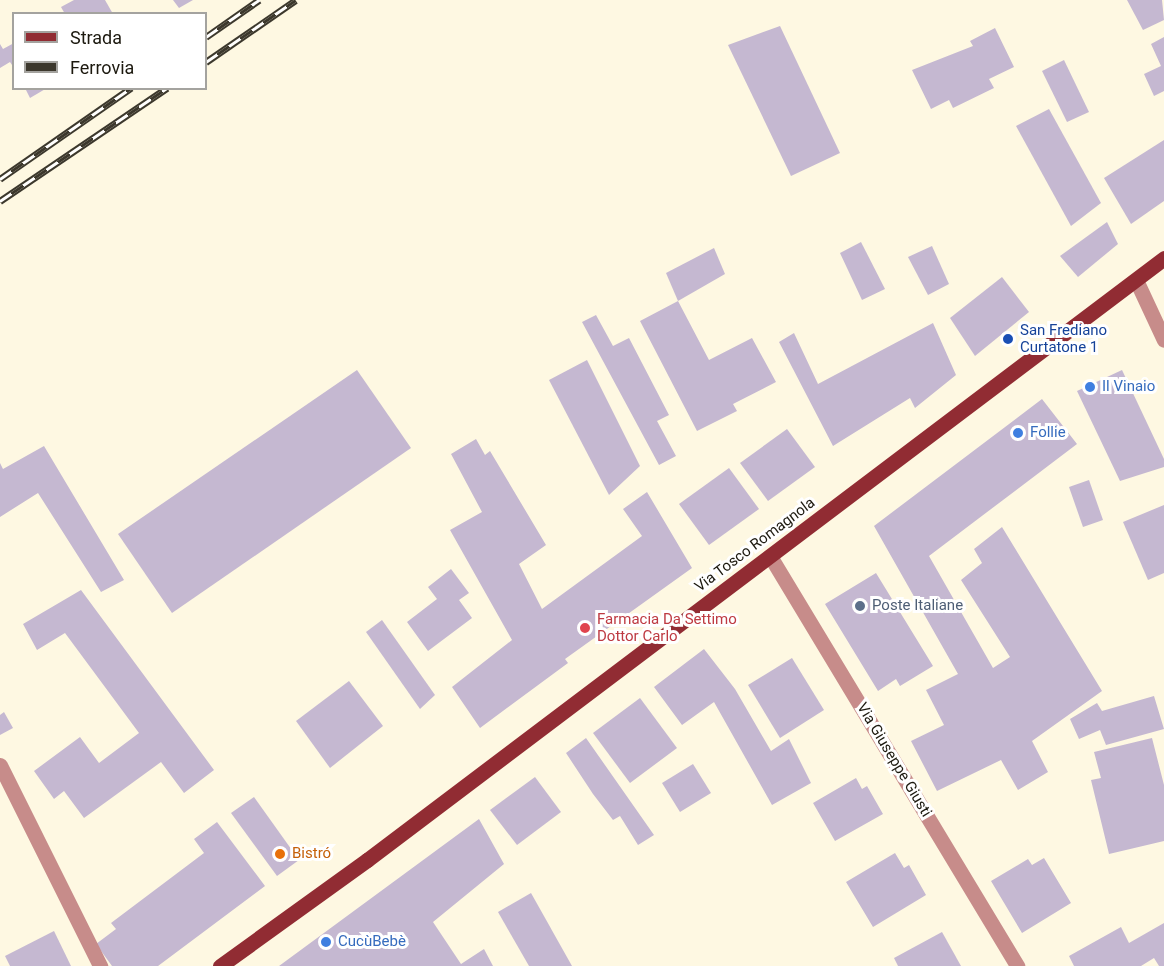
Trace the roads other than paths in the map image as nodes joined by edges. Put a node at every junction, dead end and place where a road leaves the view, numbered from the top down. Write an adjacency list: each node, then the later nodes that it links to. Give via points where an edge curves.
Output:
1 (1164, 258): 2 (main road, Via Tosco Romagnola)
2 (1136, 280): 3 (street); 4 (main road, Via Tosco Romagnola)
3 (1164, 340)
4 (770, 556): 7 (main road, Via Tosco Romagnola); 8 (street, Via Giuseppe Giusti)
5 (0, 765): 6 (street)
6 (100, 966)
7 (220, 966)
8 (1017, 966)

